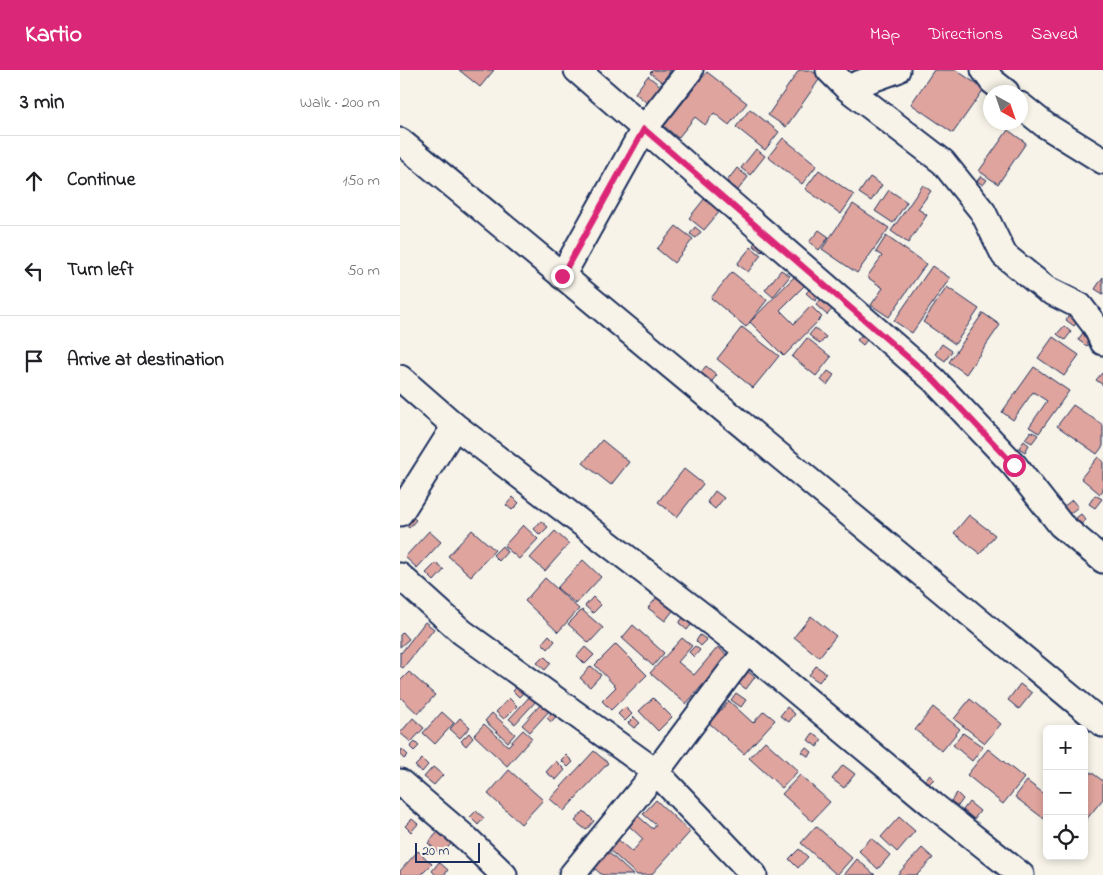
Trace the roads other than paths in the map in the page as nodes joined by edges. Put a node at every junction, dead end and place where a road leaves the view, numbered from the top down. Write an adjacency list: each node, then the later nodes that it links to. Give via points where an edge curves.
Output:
1 (577, 70): 9 (street)
2 (690, 70): 9 (street)
3 (829, 70): 7 (street)
4 (897, 70): 7 (street)
5 (984, 70): 6 (street)
6 (997, 85)
7 (847, 88): 13 (street, via 943,162 983,212 1004,255 1046,288 1080,306)
8 (1028, 111): 11 (street)
9 (644, 129): 12 (street); 17 (street, via 934,380 1014,465 1061,525)
10 (400, 141): 12 (street)
11 (1103, 161)
12 (562, 276): 20 (street)
13 (1103, 342)
14 (400, 378): 15 (street)
15 (455, 426): 16 (street); 19 (street)
16 (400, 513)
17 (1103, 560)
18 (400, 576): 21 (street, via 462,632)
19 (747, 650): 21 (street); 26 (street)
20 (1103, 724)
21 (656, 772): 24 (street); 25 (street)
22 (400, 782): 23 (street)
23 (504, 875)
24 (572, 875)
25 (754, 875)
26 (1020, 875)

